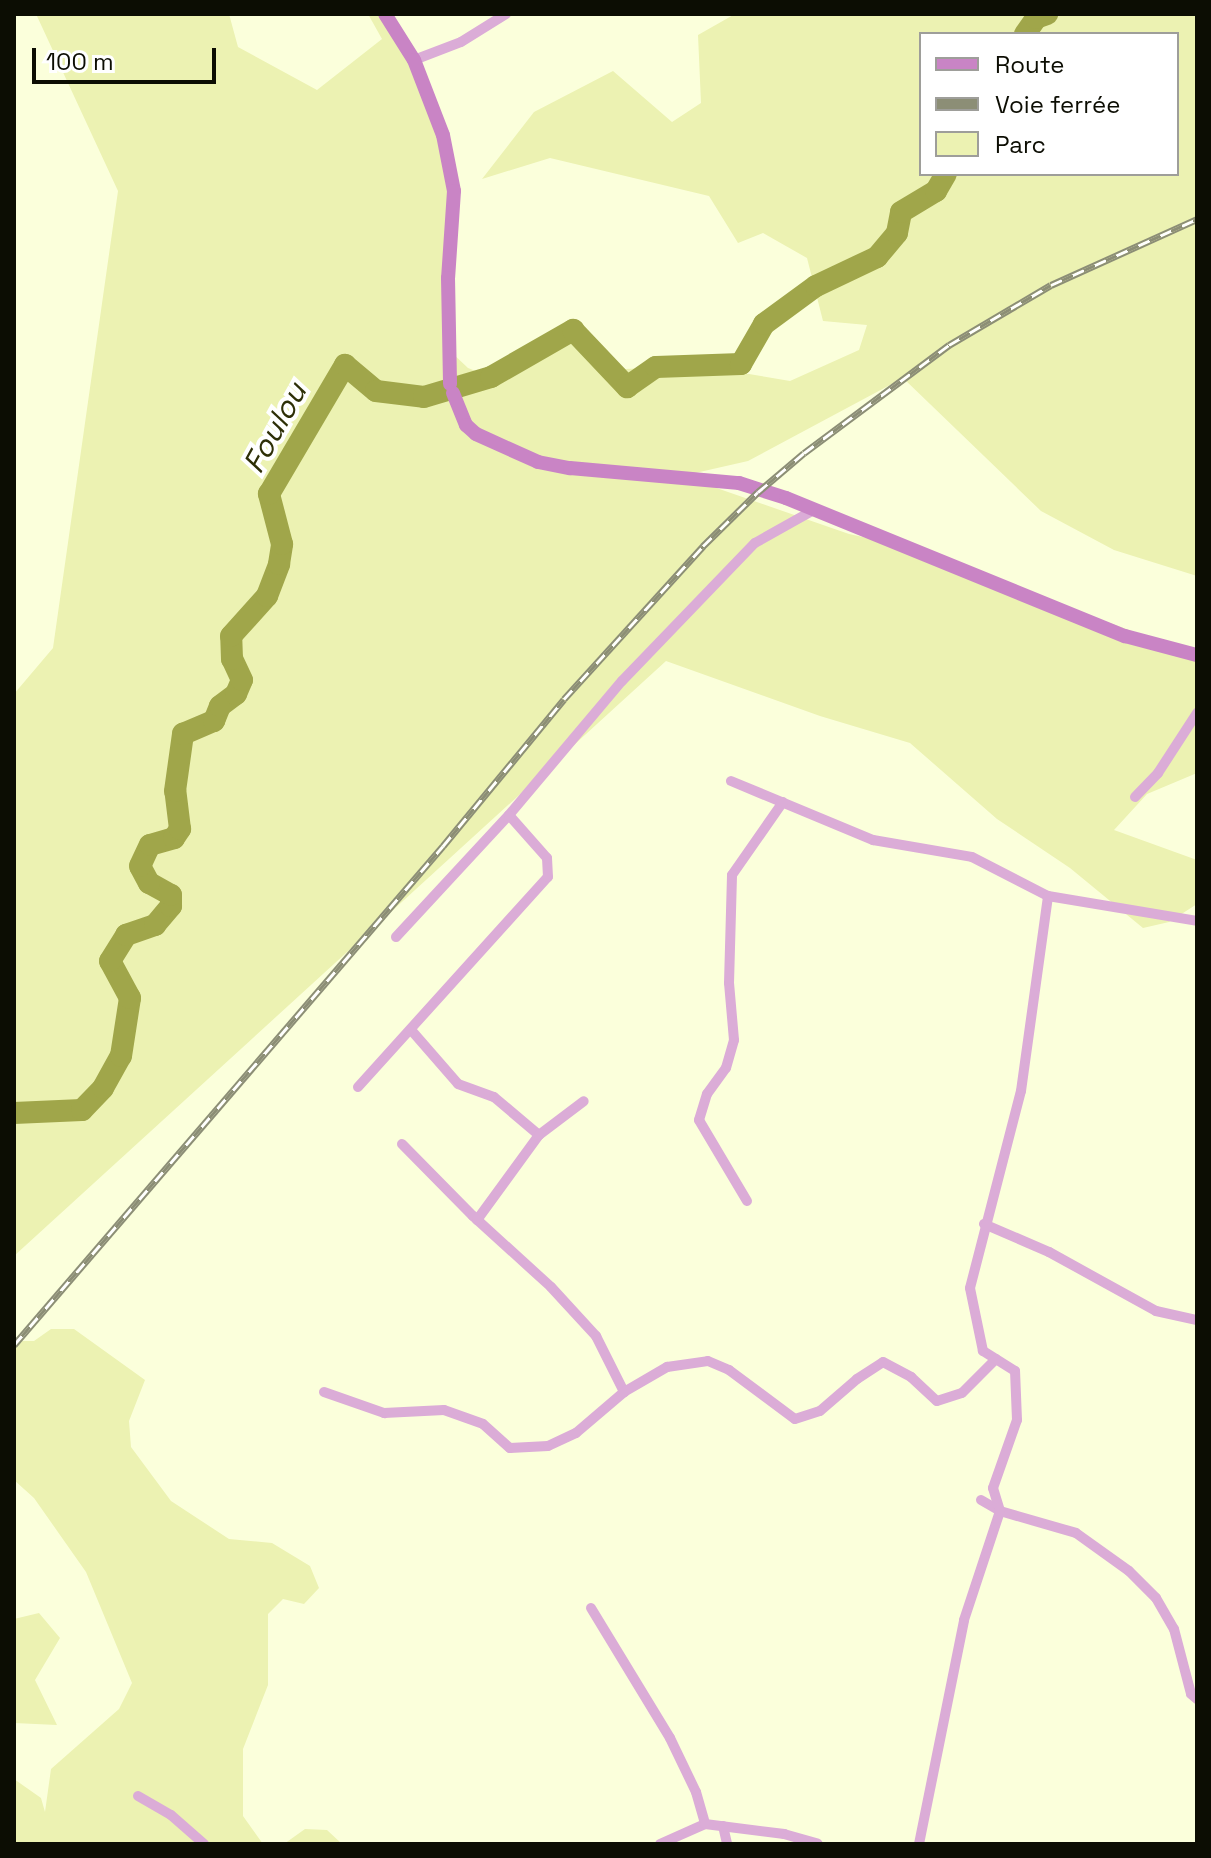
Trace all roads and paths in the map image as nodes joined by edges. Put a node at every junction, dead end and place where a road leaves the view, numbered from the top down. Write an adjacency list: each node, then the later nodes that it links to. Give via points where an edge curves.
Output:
1 (385, 14): 3 (street)
2 (506, 14): 3 (street, via 461,42)
3 (414, 60): 4 (street, via 443,135 454,191 448,278 452,388 466,425 538,462 739,483)
4 (812, 511): 5 (street, via 1125,636); 10 (street, via 755,543 622,681)
5 (1197, 655)
6 (1197, 713): 8 (street, via 1158,773)
7 (731, 781): 9 (street)
8 (1135, 797)
9 (783, 802): 11 (street, via 873,840 972,857); 19 (street, via 732,875 729,983 734,1040 699,1120)
10 (509, 815): 13 (street); 14 (street, via 547,858 548,877)
11 (1048, 896): 12 (street); 21 (street, via 1021,1091)
12 (1197, 921)
13 (396, 937)
14 (412, 1031): 15 (street); 17 (street, via 458,1084 494,1097)
15 (358, 1087)
16 (584, 1101): 17 (street)
17 (539, 1135): 20 (street)
18 (402, 1144): 20 (street)
19 (747, 1201)
20 (477, 1220): 25 (street, via 596,1336)
21 (984, 1224): 22 (street, via 1049,1252 1156,1311); 23 (street, via 970,1288 983,1351)
22 (1197, 1320)
23 (996, 1359): 25 (street, via 962,1393 937,1401 911,1377 883,1362 820,1411 795,1419 729,1370 708,1361 667,1367); 27 (street, via 1015,1371 1017,1420 993,1488)
24 (324, 1392): 25 (street, via 384,1413 444,1410 483,1424 510,1448 548,1446 576,1433)
25 (624, 1392)
26 (981, 1500): 27 (street)
27 (1000, 1511): 29 (street, via 1076,1533 1129,1571 1156,1598 1174,1629 1191,1694); 37 (street, via 964,1620)
28 (591, 1608): 31 (street, via 670,1738)
29 (1197, 1699)
30 (138, 1796): 33 (street, via 171,1815)
31 (705, 1824): 32 (street); 34 (street)
32 (723, 1826): 35 (street); 36 (street)
33 (204, 1844)
34 (660, 1844)
35 (727, 1844)
36 (818, 1844)
37 (919, 1844)

